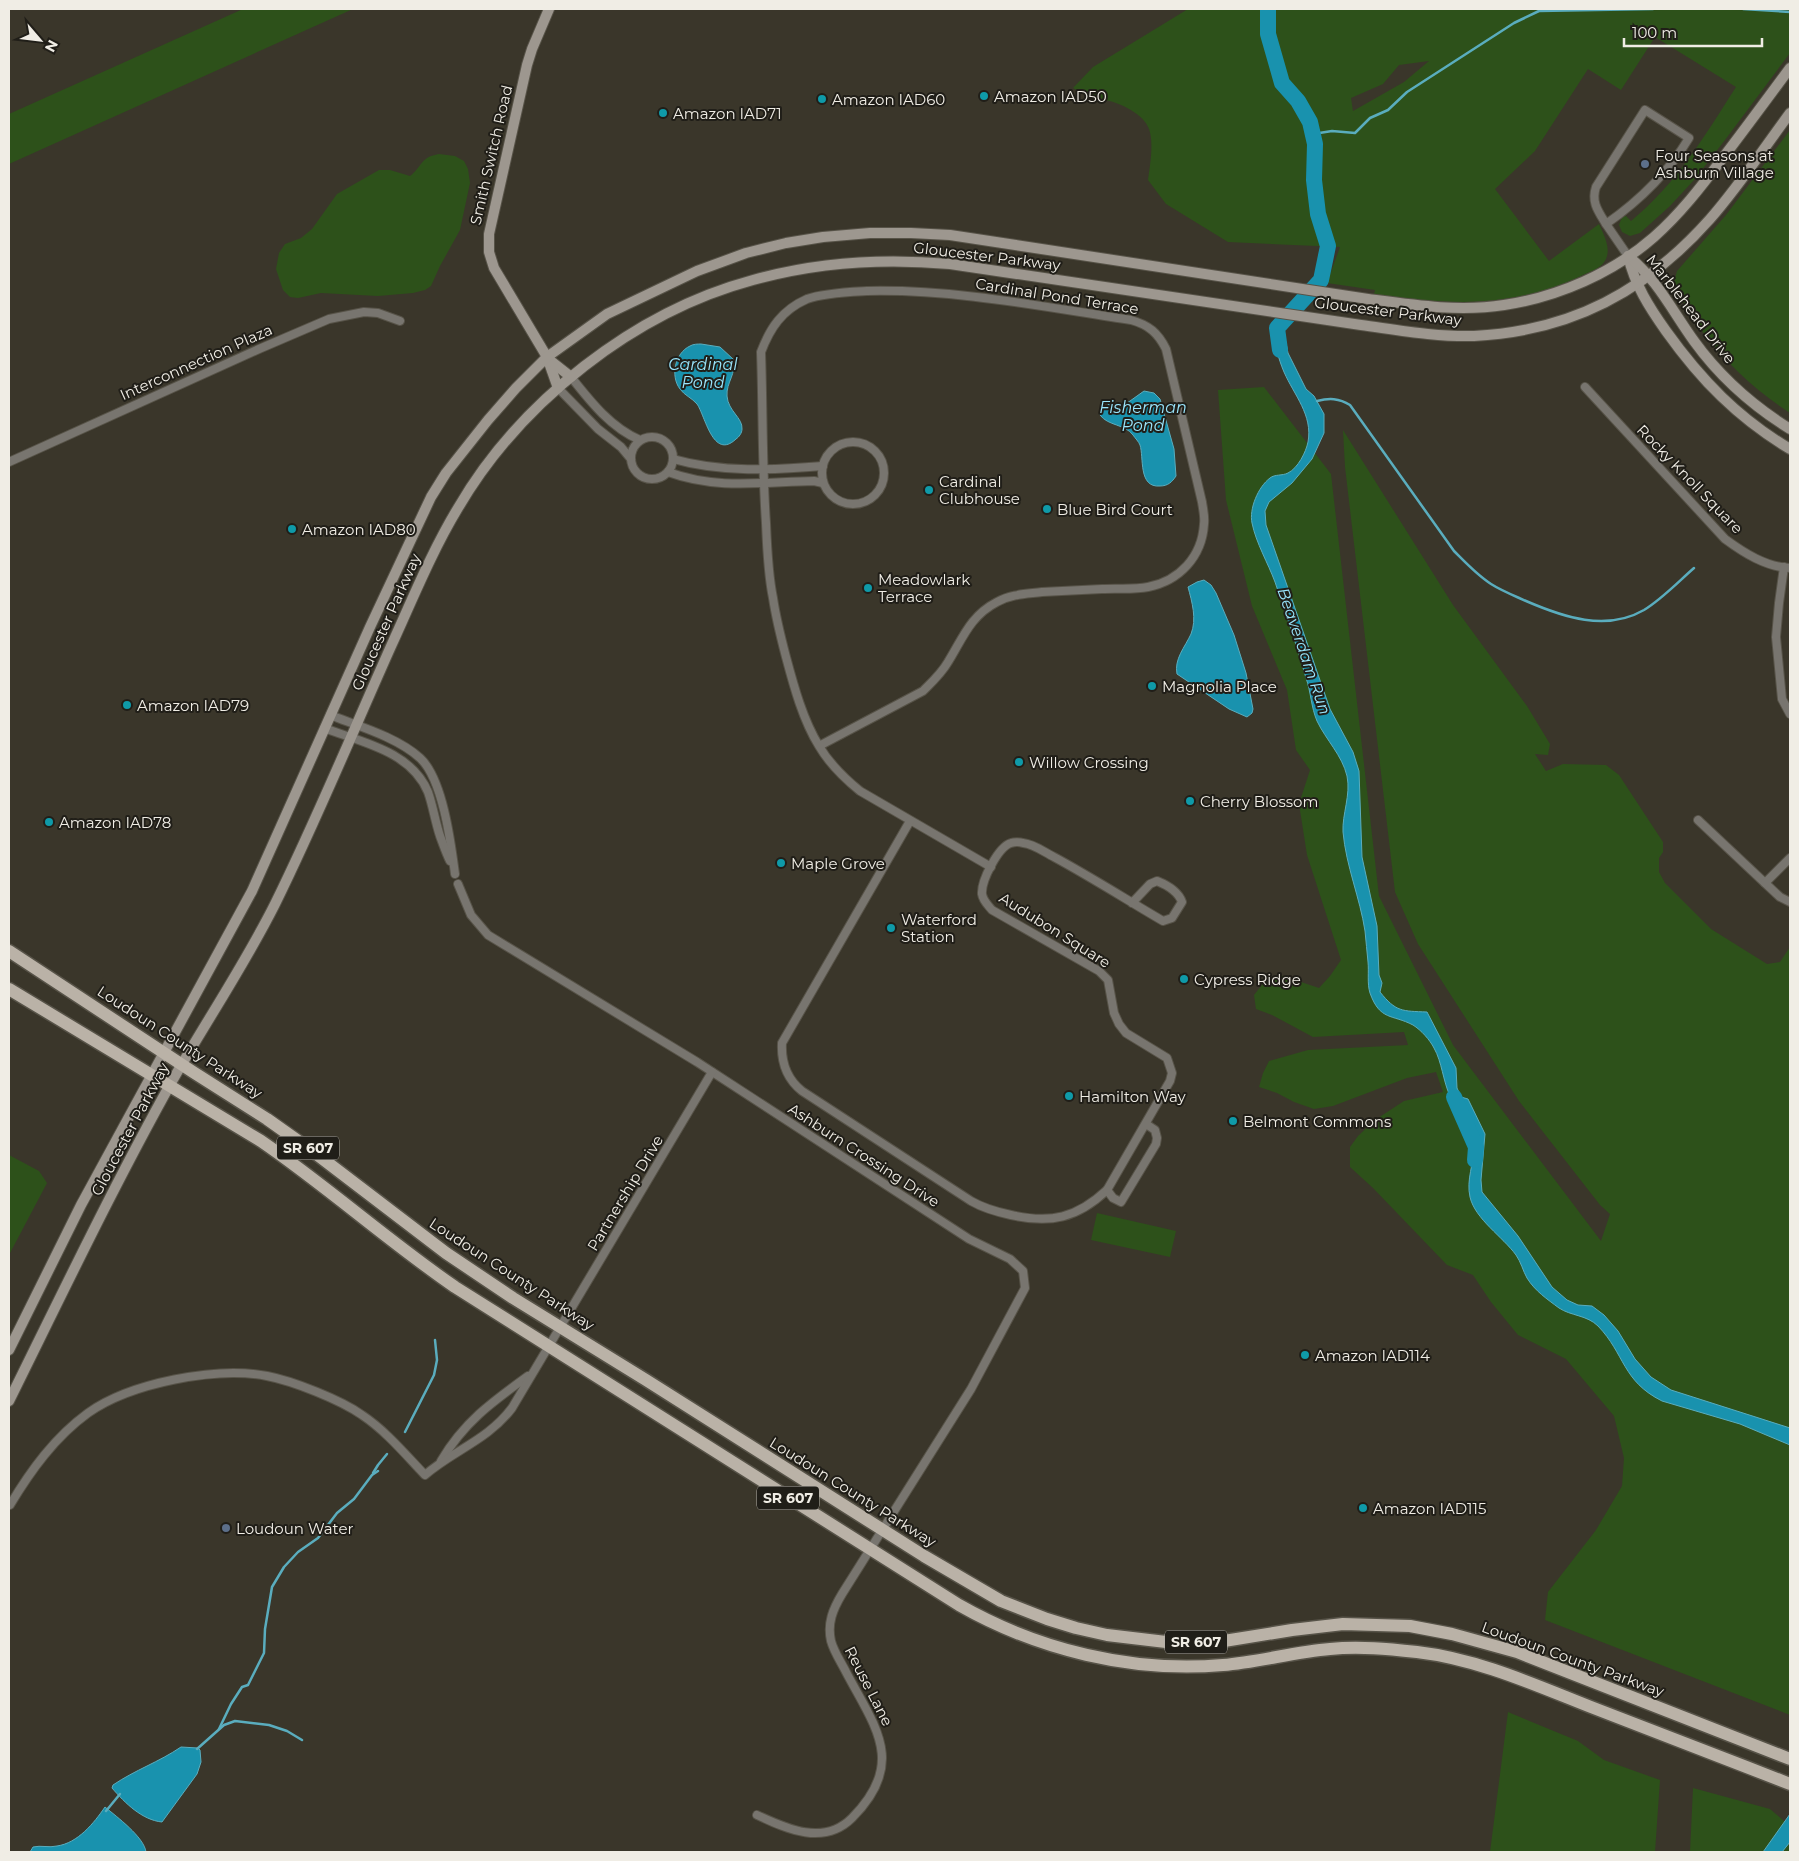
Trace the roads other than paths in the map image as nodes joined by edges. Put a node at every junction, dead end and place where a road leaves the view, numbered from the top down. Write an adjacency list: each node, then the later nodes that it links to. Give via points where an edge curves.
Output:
1 (549, 9): 9 (main road, Smith Switch Road, via 527,65 488,244 490,261)
2 (1790, 68): 5 (main road, Gloucester Parkway, via 1685,205 1653,238)
3 (1790, 113): 6 (main road, Gloucester Parkway, via 1712,217)
4 (1606, 224): 4 (street, via 1644,195 1675,160 1689,138 1645,110 1596,187 1594,201); 5 (street)
5 (1628, 256): 6 (main road, Marblehead Drive); 7 (main road, Marblehead Drive); 9 (main road, Gloucester Parkway, via 1609,269 1562,290 1528,300 1503,306 1451,308 1368,300 950,235 878,233 823,237 746,253 697,271 607,314)
6 (1650, 276): 7 (main road, Gloucester Parkway); 13 (main road, Marblehead Drive, via 1695,342 1726,378 1762,410)
7 (1637, 285): 10 (main road, Gloucester Parkway, via 1572,317 1522,331 1472,336 1361,325 950,264 881,260 843,263 751,280 713,294 645,326 606,350); 15 (main road, Marblehead Drive, via 1682,353 1713,391 1752,424)
8 (400, 321): 18 (street, Interconnection Plaza, via 364,312 329,319)
9 (547, 358): 10 (main road, Smith Switch Road); 11 (main road, Smith Switch Road); 26 (main road, Gloucester Parkway, via 467,444 431,497)
10 (572, 377): 11 (main road, Gloucester Parkway); 14 (street, via 612,422)
11 (558, 388): 16 (street); 27 (main road, Gloucester Parkway, via 505,441 456,510)
12 (1585, 388): 24 (street, Rocky Knoll Square, via 1725,539 1755,558)
13 (1790, 429)
14 (640, 440): 16 (street, via 633,448); 17 (street, via 653,436 662,439 671,449)
15 (1790, 449)
16 (631, 459): 21 (street, via 634,469 646,478 656,478)
17 (673, 459): 20 (street, via 702,466); 21 (street)
18 (9, 462)
19 (823, 466): 20 (street); 22 (street); 22 (street, via 832,450 850,442 859,442 876,451 884,468 884,477 876,494 860,504 841,502 827,491)
20 (763, 469): 23 (street, Cardinal Pond Terrace); 30 (street, Cardinal Pond Terrace, via 762,352 775,322 786,311 809,298 848,292 901,290 1132,320 1153,330 1166,349 1202,502 1205,522 1197,553 1176,577 1146,588 1069,590 999,600 972,621 948,662 923,691)
21 (668, 472): 23 (street, via 703,482)
22 (823, 482): 23 (street)
23 (764, 484): 30 (street, Cardinal Pond Terrace, via 772,597 793,683)
24 (1787, 568): 25 (street, via 1776,637 1782,699)
25 (1790, 714)
26 (330, 715): 27 (street); 28 (main road, Gloucester Parkway)
27 (356, 726): 29 (main road, Gloucester Parkway); 29 (street, via 407,748 426,765 448,828 455,874 440,837 428,792 417,773 402,759)
28 (324, 728): 29 (street); 41 (main road, Gloucester Parkway, via 252,890)
29 (350, 738): 42 (main road, Gloucester Parkway, via 258,937)
30 (819, 746): 32 (street, Cardinal Pond Terrace, via 854,786)
31 (1698, 820): 36 (street)
32 (910, 821): 34 (street, Cardinal Pond Terrace); 47 (street, Audubon Square, via 782,1043 785,1067 794,1084 977,1204 997,1212 1028,1219 1052,1219 1084,1209)
33 (1790, 858): 36 (street)
34 (991, 867): 38 (street, Audubon Square, via 1010,843 1030,844); 46 (street, Audubon Square, via 982,894 992,910 1099,971 1108,980 1119,1024 1167,1058 1172,1072 1170,1081)
35 (458, 884): 43 (street, Ashburn Crossing Drive, via 471,915 488,935)
36 (1765, 884): 37 (street)
37 (1790, 902)
38 (1132, 903): 38 (street, Audubon Square, via 1163,920 1172,918 1182,902 1180,895 1157,880)
39 (9, 951): 41 (main road, Loudoun County Parkway / SR 607)
40 (9, 989): 44 (main road, SR 607)
41 (164, 1053): 42 (main road, Loudoun County Parkway / SR 607); 44 (main road, Gloucester Parkway)
42 (182, 1064): 45 (main road, Gloucester Parkway); 48 (main road, Loudoun County Parkway / SR 607, via 301,1142 446,1253)
43 (712, 1072): 48 (street, Partnership Drive); 55 (street, Ashburn Crossing Drive, via 969,1238 1010,1259 1023,1271 1025,1288 971,1389)
44 (151, 1074): 45 (main road, SR 607); 50 (main road, Gloucester Parkway)
45 (170, 1086): 49 (main road, SR 607, via 283,1156 426,1266); 52 (main road, Gloucester Parkway, via 92,1230)
46 (1146, 1124): 47 (street, Audubon Square); 47 (street, via 1156,1130 1156,1144 1121,1202)
47 (1107, 1190)
48 (561, 1327): 49 (street, Partnership Drive); 55 (main road, Loudoun County Parkway / SR 607)
49 (549, 1347): 51 (street, Partnership Drive); 56 (main road, SR 607)
50 (9, 1350)
51 (530, 1375): 53 (street, via 476,1416); 53 (street, Partnership Drive, via 503,1419 480,1439)
52 (9, 1401)
53 (441, 1461): 54 (street, via 425,1475 377,1425 342,1403 296,1384 267,1376 226,1374 181,1378 111,1400 89,1413 43,1455)
54 (9, 1504)
55 (883, 1530): 56 (street, Reuse Lane); 57 (main road, Loudoun County Parkway / SR 607, via 1001,1601 1076,1628 1166,1642 1224,1641 1343,1624 1410,1626 1517,1652)
56 (870, 1549): 58 (main road, SR 607, via 977,1615 1065,1649 1126,1662 1172,1666 1224,1665 1348,1648 1433,1654 1489,1668); 59 (street, Reuse Lane, via 837,1603 830,1631 833,1648 879,1737 883,1756 877,1782 852,1819 827,1832 800,1832)
57 (1790, 1759)
58 (1790, 1784)
59 (758, 1815)

